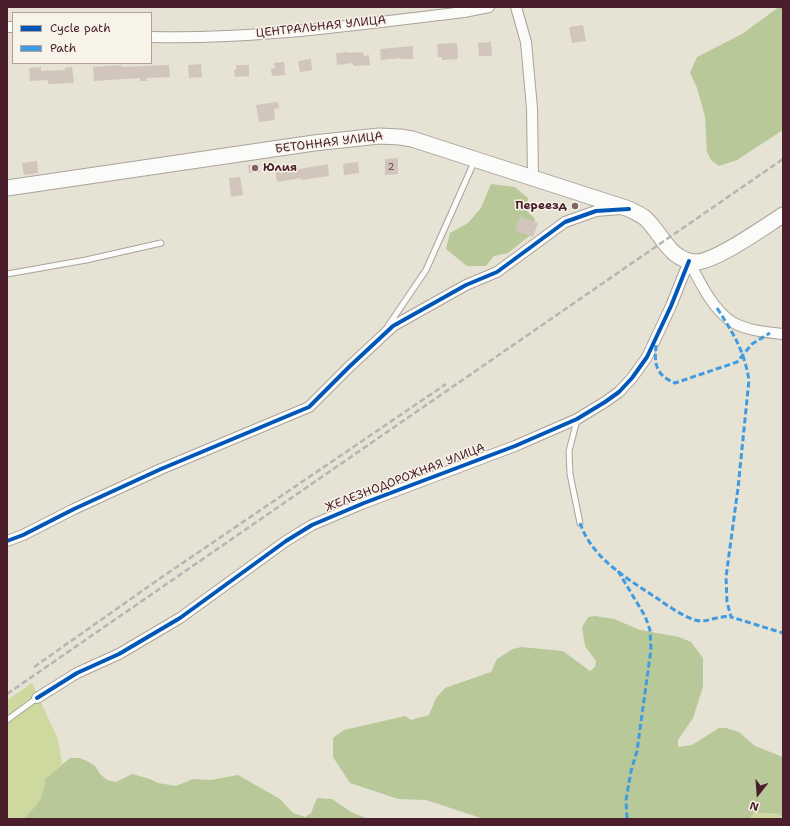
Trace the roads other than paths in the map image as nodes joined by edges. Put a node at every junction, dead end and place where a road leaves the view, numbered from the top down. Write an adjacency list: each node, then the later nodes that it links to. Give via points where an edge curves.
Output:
1 (489, 7): 3 (street, ЦЕНТРАЛЬНАЯ УЛИЦА, via 278,33 190,38)
2 (516, 7): 5 (street, via 526,42 532,108)
3 (152, 37)
4 (475, 159): 5 (main road, БЕТОННАЯ УЛИЦА); 6 (main road, БЕТОННАЯ УЛИЦА, via 412,139 380,136 314,143); 13 (lane, via 426,270)
5 (533, 178): 7 (main road, БЕТОННАЯ УЛИЦА)
6 (7, 188)
7 (635, 212): 10 (main road, via 646,219 674,253); 13 (street, via 596,211 565,222 497,272 459,288 393,326)
8 (783, 215): 10 (main road, via 713,257 697,262)
9 (161, 243): 11 (lane)
10 (689, 261): 12 (street, via 716,308 734,323 760,332); 14 (street, ЖЕЛЕЗНОДОРОЖНАЯ УЛИЦА, via 647,357 618,392)
11 (7, 274)
12 (783, 334)
13 (381, 337): 16 (street, via 309,407 160,469 23,535)
14 (577, 419): 15 (lane, via 569,451 570,474); 17 (street, ЖЕЛЕЗНОДОРОЖНАЯ УЛИЦА, via 515,446 312,525 174,621 118,654 77,673)
15 (580, 523)
16 (8, 539)
17 (37, 698): 18 (lane)
18 (7, 720)

